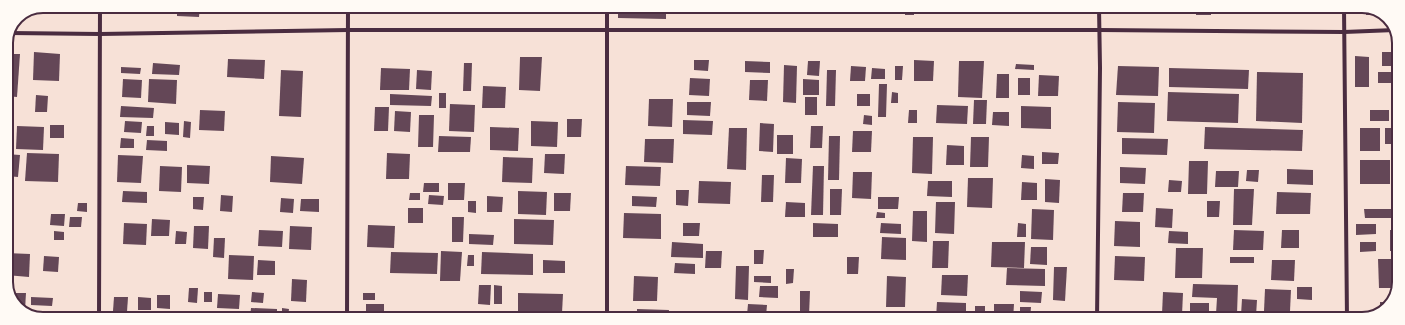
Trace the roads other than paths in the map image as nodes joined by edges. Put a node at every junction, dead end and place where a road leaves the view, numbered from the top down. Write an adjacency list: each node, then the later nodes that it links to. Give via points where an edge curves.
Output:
1 (100, 13): 12 (street)
2 (348, 13): 6 (street)
3 (608, 13): 7 (street)
4 (1099, 13): 8 (street)
5 (1344, 13): 10 (street)
6 (348, 30): 7 (street); 12 (street); 14 (street)
7 (608, 30): 8 (street); 15 (street)
8 (1100, 30): 10 (street); 16 (street)
9 (1390, 30): 10 (street)
10 (1344, 32): 17 (street)
11 (15, 33): 12 (street)
12 (100, 34): 13 (street)
13 (99, 312)
14 (347, 312)
15 (607, 312)
16 (1097, 312)
17 (1346, 312)

